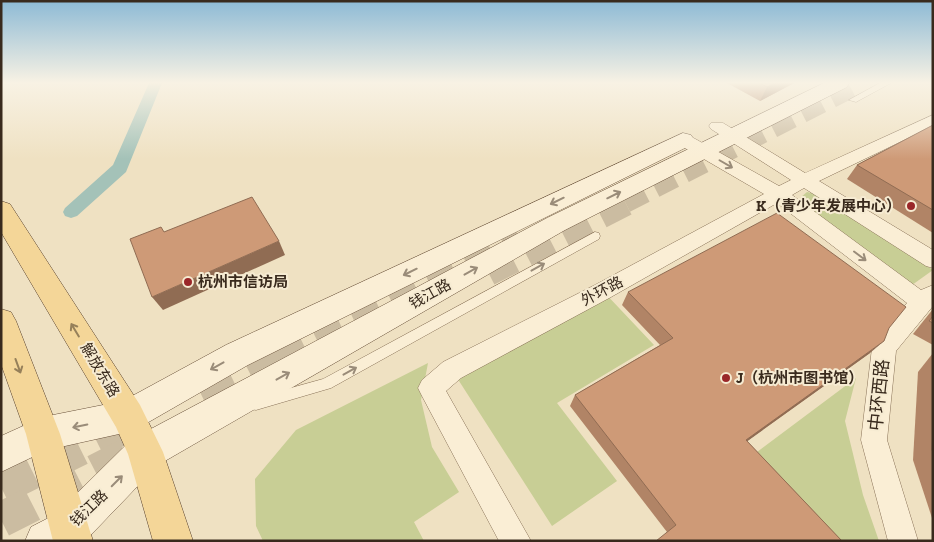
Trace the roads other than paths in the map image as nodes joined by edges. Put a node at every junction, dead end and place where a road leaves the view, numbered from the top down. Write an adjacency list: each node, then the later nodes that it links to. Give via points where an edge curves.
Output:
1 (764, 108): 4 (main road, 钱江路)
2 (795, 108): 4 (main road, 钱江路)
3 (933, 120): 6 (street, 外环路)
4 (725, 131): 5 (main road, 钱江路); 6 (street)
5 (693, 145): 7 (street, one-way to 7); 13 (main road, 钱江路, one-way to 13, via 237,355); 14 (main road, 钱江路, one-way to 5)
6 (805, 180): 7 (street, 外环路); 10 (street)
7 (779, 195): 11 (street, one-way to 11); 20 (street, 外环路, via 452,370 431,388)
8 (1, 210): 13 (main road, 解放东路, one-way to 8)
9 (595, 236): 14 (lane, one-way to 9, via 326,384)
10 (933, 260)
11 (927, 298): 21 (street, 中环西路, via 884,348 874,440)
12 (1, 321): 15 (main road, one-way to 15)
13 (128, 416): 15 (main road, 钱江路, one-way to 15); 16 (main road, 解放东路)
14 (204, 419): 16 (main road, 钱江路)
15 (43, 434): 17 (main road, 钱江路); 18 (main road)
16 (145, 452): 18 (main road, 钱江路, one-way to 16); 19 (main road, 解放东路)
17 (1, 454)
18 (63, 536)
19 (173, 541)
20 (516, 541)
21 (903, 541)

